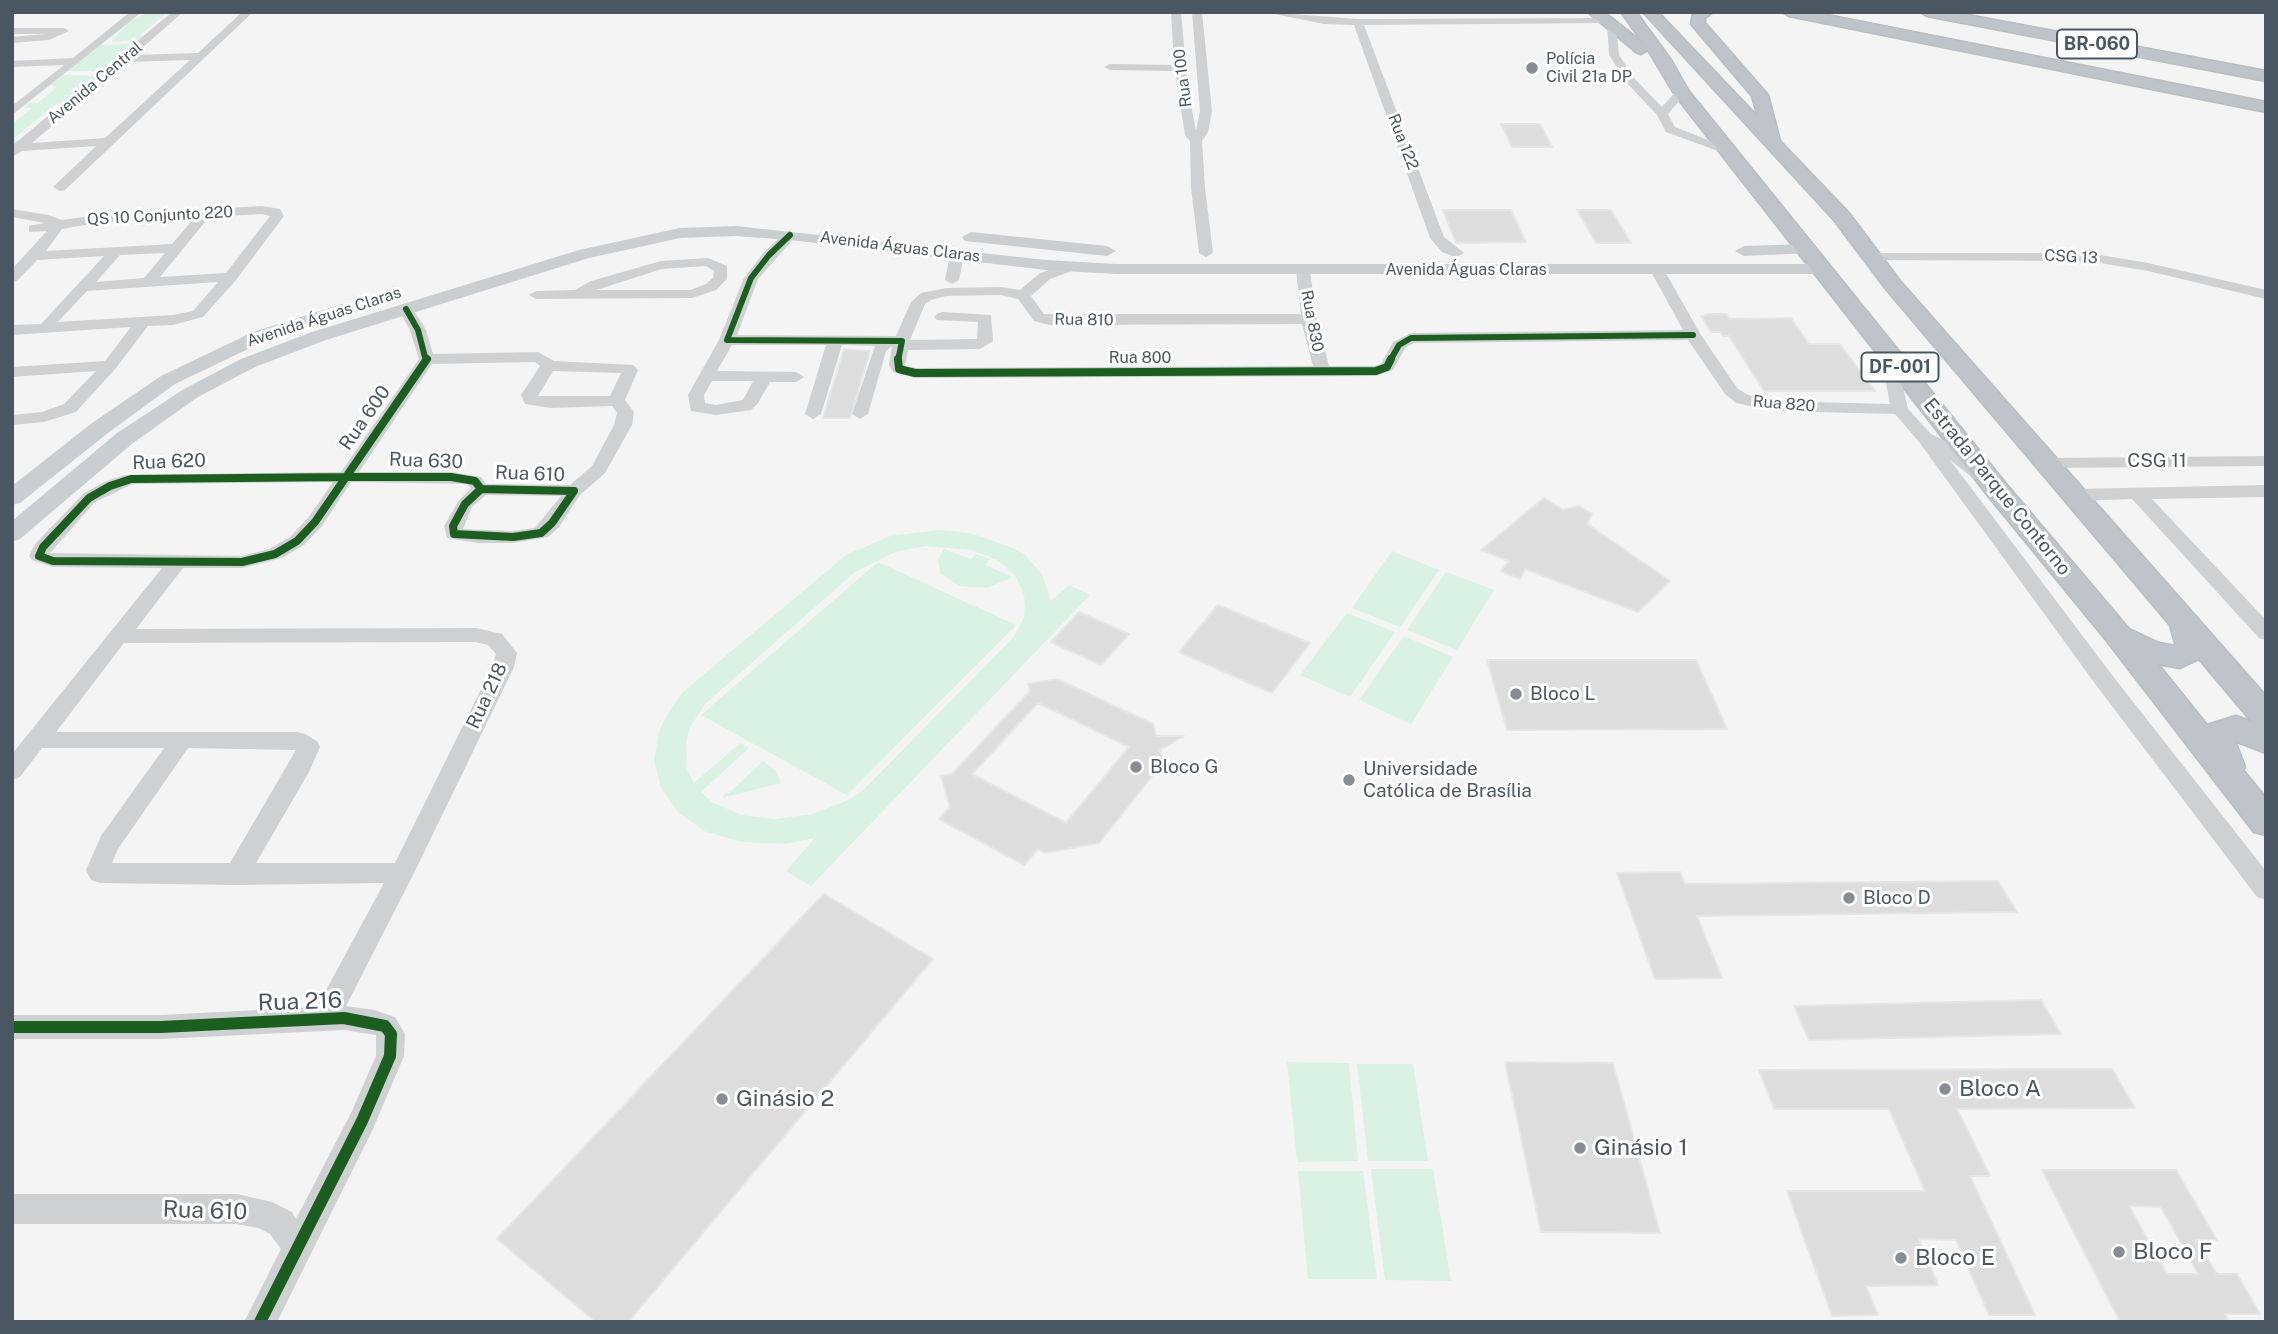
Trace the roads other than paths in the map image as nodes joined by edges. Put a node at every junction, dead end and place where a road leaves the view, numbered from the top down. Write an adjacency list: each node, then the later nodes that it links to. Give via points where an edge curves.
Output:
1 (136, 12): 17 (street, Avenida Central)
2 (178, 12): 18 (street, Avenida Central)
3 (248, 12): 19 (street)
4 (1176, 12): 23 (street, Rua 100)
5 (1197, 12): 20 (street, Rua 100)
6 (1270, 12): 14 (street)
7 (1628, 12): 29 (highway, DF-001)
8 (1650, 12): 35 (highway, DF-001)
9 (1706, 12): 35 (highway, via 1698,16 1698,24 1760,96)
10 (1770, 12): 12 (highway)
11 (1927, 12): 28 (highway, BR-060)
12 (1795, 13): 30 (highway, BR-060)
13 (1604, 19): 14 (street); 29 (highway); 32 (street, via 1614,55)
14 (1358, 22): 56 (street, Rua 122, via 1437,238)
15 (12, 31): 16 (street, via 64,31)
16 (12, 40)
17 (102, 40): 18 (street, via 119,44); 22 (street, Avenida Central)
18 (146, 40): 21 (street, Avenida Central)
19 (202, 55): 21 (street); 34 (street)
20 (1202, 55): 23 (street); 33 (street, Rua 100, via 1206,111)
21 (122, 59): 27 (street, Avenida Central)
22 (75, 61): 24 (street); 26 (street, Avenida Central)
23 (1180, 62): 25 (street); 33 (street, Rua 100)
24 (12, 64)
25 (1110, 67)
26 (59, 74): 27 (street); 31 (street, Avenida Central)
27 (105, 74): 36 (street, Avenida Central)
28 (2266, 76)
29 (1680, 89): 32 (street); 37 (highway, Estrada Parque Contorno / DF-001)
30 (2266, 107)
31 (12, 111)
32 (1662, 114): 37 (street, via 1670,130)
33 (1196, 141): 55 (street, Rua 100)
34 (107, 142): 36 (street); 38 (street)
35 (1778, 147): 37 (highway, via 1747,144); 60 (highway, DF-001)
36 (16, 150)
37 (1730, 151): 52 (highway, Estrada Parque Contorno / DF-001)
38 (60, 187)
39 (12, 213): 45 (street)
40 (204, 214): 45 (street, QS 10 Conjunto 220); 51 (street); 67 (street, QS 10 Conjunto 220, via 277,213)
41 (705, 214): 46 (main road, Avenida Águas Claras)
42 (724, 214): 43 (main road)
43 (766, 215)
44 (12, 218): 47 (street)
45 (58, 224): 47 (street, QS 10 Conjunto 220); 58 (street)
46 (682, 225): 48 (main road, Avenida Águas Claras); 57 (main road, Avenida Águas Claras, via 624,227)
47 (34, 229): 61 (street, via 32,239)
48 (790, 234): 50 (main road, Avenida Águas Claras); 69 (street)
49 (1026, 243): 50 (main road, Avenida Águas Claras); 53 (main road, Avenida Águas Claras); 62 (main road, via 1025,253)
50 (957, 245): 62 (main road, Avenida Águas Claras); 71 (street)
51 (175, 247): 54 (street); 72 (street)
52 (1805, 248): 59 (main road, Avenida Águas Claras); 65 (highway, Estrada Parque Contorno / DF-001)
53 (1087, 249): 55 (main road, Avenida Águas Claras); 63 (main road, via 1071,258)
54 (116, 251): 58 (street); 73 (street)
55 (1206, 253): 56 (main road, Avenida Águas Claras)
56 (1457, 253): 59 (main road, Avenida Águas Claras)
57 (557, 254): 78 (main road, Avenida Águas Claras); 116 (main road, Avenida Águas Claras, via 260,336 219,353 148,393)
58 (34, 256): 68 (street)
59 (1716, 256): 64 (main road, Avenida Águas Claras); 65 (main road, Avenida Águas Claras)
60 (1873, 257): 77 (street, CSG 13, via 2088,257); 107 (highway, DF-001)
61 (12, 260)
62 (1013, 261): 63 (main road, Avenida Águas Claras)
63 (1073, 266): 66 (main road, Avenida Águas Claras); 76 (street, via 1045,276)
64 (1656, 268): 66 (main road, Avenida Águas Claras); 85 (street, Rua 820)
65 (1822, 270): 90 (highway, Estrada Parque Contorno / DF-001)
66 (1303, 271): 81 (street, Rua 830)
67 (231, 277): 72 (street); 82 (street, via 198,314)
68 (12, 278)
69 (751, 278): 70 (street); 86 (street)
70 (720, 279): 74 (street, via 692,293); 74 (street, via 722,269 714,264 676,263 603,281)
71 (951, 280)
72 (148, 282): 73 (street)
73 (83, 287): 83 (street)
74 (579, 294): 75 (street)
75 (536, 295)
76 (1023, 295): 81 (street, Rua 810, via 1039,318 1049,320); 88 (street, via 970,291 926,296 914,307)
77 (2266, 295)
78 (405, 309): 91 (street); 117 (main road, Avenida Águas Claras, via 269,354 191,393 125,438)
79 (942, 317): 80 (street)
80 (961, 317): 89 (street); 89 (street, via 988,320 985,341)
81 (1309, 318): 94 (street, Rua 830)
82 (143, 322): 83 (street); 92 (street)
83 (45, 328): 84 (street)
84 (12, 330)
85 (1693, 335): 94 (street, Rua 800, via 1411,338 1401,342 1390,365 1382,369); 100 (street, Rua 820, via 1731,391 1750,402)
86 (727, 340): 87 (street); 96 (street)
87 (836, 340): 88 (street); 101 (street)
88 (897, 342): 89 (street); 94 (street, Rua 800, via 897,365 915,373); 102 (street, via 879,350)
89 (957, 344)
90 (1888, 352): 100 (street); 112 (highway, Estrada Parque Contorno / DF-001)
91 (427, 359): 93 (street, Rua 610, via 538,357); 108 (street, Rua 600)
92 (110, 365): 95 (street); 103 (street, via 70,408)
93 (548, 366): 99 (street, Rua 610, via 628,368 628,379); 99 (street, via 529,395 531,400)
94 (1322, 371)
95 (12, 372)
96 (707, 376): 97 (street); 97 (street, via 694,404 716,410 750,403)
97 (764, 377): 98 (street)
98 (796, 377)
99 (616, 401): 111 (street, Rua 610, via 626,412 623,425 599,469)
100 (1900, 409): 104 (street)
101 (813, 414)
102 (860, 414)
103 (12, 420)
104 (1925, 439): 112 (street, via 1961,458); 133 (street)
105 (2242, 461): 106 (street, CSG 11); 107 (street, CSG 11); 109 (street)
106 (2266, 461)
107 (2048, 463): 115 (highway, DF-001)
108 (346, 477): 110 (street, Rua 630, via 461,478 475,481); 119 (street, Rua 600, via 306,533 288,548 242,562); 119 (street, Rua 620, via 121,482 89,498 39,556 53,561)
109 (2266, 480)
110 (481, 489): 111 (street, Rua 610); 118 (street, Rua 630, via 454,520 454,534)
111 (574, 491): 118 (street, Rua 610, via 541,533)
112 (1998, 491): 122 (highway, Estrada Parque Contorno / DF-001)
113 (2266, 491): 114 (street)
114 (2137, 494): 115 (street); 121 (street)
115 (2076, 495): 120 (highway, DF-001)
116 (12, 498)
117 (12, 534)
118 (461, 536)
119 (177, 561): 123 (street)
120 (2184, 623): 122 (highway, via 2191,645 2187,654 2179,657 2153,653); 124 (highway, DF-001)
121 (2266, 633)
122 (2117, 634): 129 (highway, Estrada Parque Contorno / DF-001)
123 (116, 636): 125 (street); 131 (street, Rua 218, via 447,634 495,639 507,653 503,667)
124 (2266, 717)
125 (38, 740): 126 (street); 128 (street)
126 (182, 740): 132 (street, via 297,740 309,747); 132 (street, via 109,843 98,870 107,874)
127 (2266, 741): 129 (highway, via 2236,729 2219,732 2219,744)
128 (12, 771)
129 (2236, 784): 130 (highway, Estrada Parque Contorno / DF-001)
130 (2266, 822)
131 (402, 873): 132 (street); 134 (street, Rua 218)
132 (236, 875)
133 (2266, 890)
134 (325, 1019): 135 (street, Rua 216, via 161,1027); 137 (street, Rua 216, via 374,1021 385,1026 392,1044 362,1121)
135 (12, 1027)
136 (12, 1209): 137 (street, Rua 610, via 237,1209 281,1223)
137 (299, 1248): 138 (street)
138 (260, 1322)

